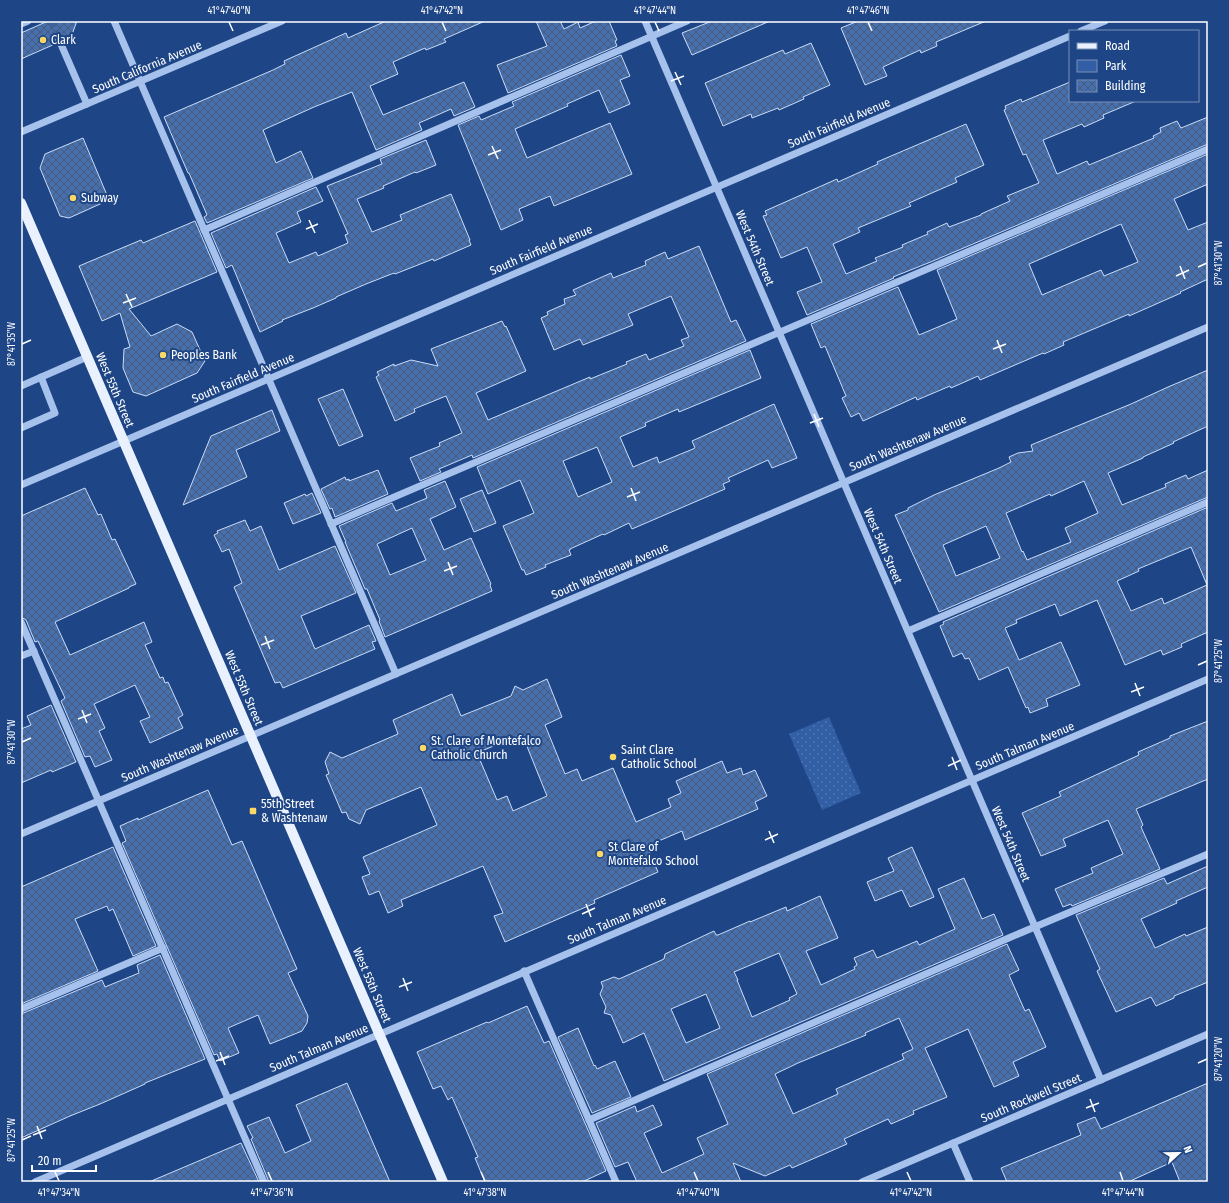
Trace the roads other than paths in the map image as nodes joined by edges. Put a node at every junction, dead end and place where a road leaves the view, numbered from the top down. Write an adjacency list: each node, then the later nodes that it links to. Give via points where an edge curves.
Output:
1 (28, 21): 7 (street)
2 (114, 21): 12 (street)
3 (282, 21): 12 (street, South California Avenue)
4 (645, 21): 9 (street, West 54th Street)
5 (687, 21): 9 (street)
6 (1105, 21): 8 (street)
7 (21, 24)
8 (1083, 30)
9 (652, 36): 16 (street, West 54th Street); 18 (street)
10 (1069, 36): 16 (street, South Fairfield Avenue)
11 (60, 42): 13 (street)
12 (141, 81): 13 (street, South California Avenue); 18 (street)
13 (87, 104): 14 (street, South California Avenue)
14 (21, 132)
15 (1208, 149): 20 (street)
16 (717, 187): 20 (street, West 54th Street); 23 (street, South Fairfield Avenue)
17 (21, 203): 21 (main road, West 55th Street)
18 (204, 230): 23 (street)
19 (1208, 327): 27 (street, South Washtenaw Avenue)
20 (779, 332): 27 (street, West 54th Street); 30 (street)
21 (87, 357): 22 (street); 26 (main road, West 55th Street)
22 (41, 377): 24 (street); 25 (street, via 55,412)
23 (268, 379): 26 (street, South Fairfield Avenue); 30 (street)
24 (21, 386)
25 (21, 428)
26 (123, 441): 28 (street, South Fairfield Avenue); 37 (main road, West 55th Street)
27 (844, 482): 32 (street, West 54th Street); 35 (street, South Washtenaw Avenue)
28 (21, 485)
29 (1208, 502): 32 (street)
30 (331, 524): 35 (street)
31 (21, 622): 33 (street)
32 (908, 631): 38 (street, West 54th Street)
33 (34, 651): 34 (street); 39 (street)
34 (21, 656)
35 (396, 674): 37 (street, South Washtenaw Avenue)
36 (1208, 679): 38 (street, South Talman Avenue)
37 (251, 736): 39 (street, South Washtenaw Avenue); 46 (main road, West 55th Street)
38 (972, 780): 42 (street, West 54th Street); 44 (street, South Talman Avenue)
39 (98, 801): 40 (street, South Washtenaw Avenue); 43 (street)
40 (21, 834)
41 (1208, 854): 42 (street)
42 (1035, 927): 48 (street, West 54th Street); 50 (street)
43 (163, 948): 45 (street); 49 (street)
44 (524, 972): 46 (street, South Talman Avenue); 50 (street)
45 (21, 1009)
46 (379, 1034): 49 (street, South Talman Avenue); 54 (main road, West 55th Street)
47 (1208, 1034): 48 (street, South Rockwell Street)
48 (1101, 1080): 51 (street, South Rockwell Street)
49 (228, 1099): 52 (street, South Talman Avenue); 53 (street)
50 (589, 1120): 55 (street)
51 (953, 1143): 56 (street, South Rockwell Street); 57 (street)
52 (35, 1182)
53 (264, 1182)
54 (443, 1182)
55 (616, 1182)
56 (862, 1182)
57 (970, 1182)

